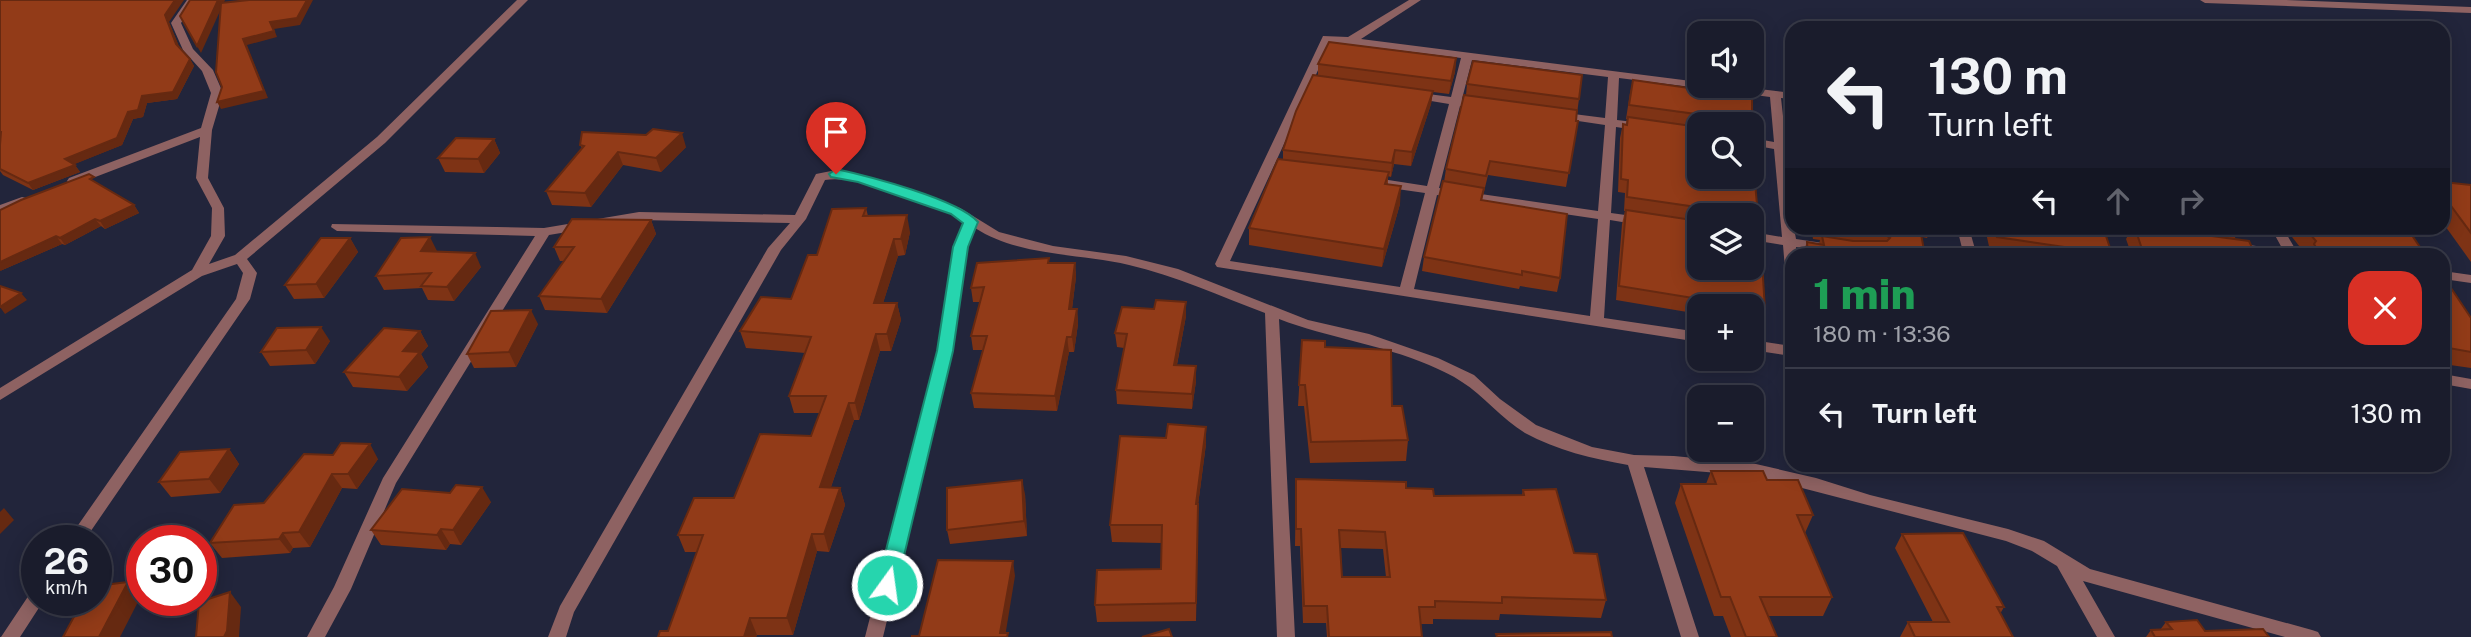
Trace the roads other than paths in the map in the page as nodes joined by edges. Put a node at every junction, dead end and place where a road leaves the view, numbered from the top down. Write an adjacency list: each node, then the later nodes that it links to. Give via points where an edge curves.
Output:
1 (192, 0): 19 (street, via 176,23 217,93)
2 (523, 0): 45 (street, via 381,140)
3 (1416, 0): 6 (street)
4 (2205, 0): 5 (street)
5 (2471, 10)
6 (1350, 41): 7 (street); 23 (street, via 1327,38 1314,82)
7 (1467, 56): 8 (street); 14 (street)
8 (1615, 74): 9 (street); 17 (street)
9 (1687, 83)
10 (1764, 93): 12 (street)
11 (1401, 94): 14 (street)
12 (1775, 94): 13 (street); 20 (street)
13 (1785, 95)
14 (1455, 101): 15 (street); 27 (street)
15 (1494, 107)
16 (1546, 114): 17 (street)
17 (1611, 122): 18 (street); 30 (street)
18 (1649, 128)
19 (206, 130): 26 (street); 46 (street, via 202,178 218,208 218,236)
20 (1785, 142)
21 (1764, 144): 22 (street)
22 (1785, 147)
23 (1267, 168): 24 (street); 49 (street, via 1222,264)
24 (1281, 170)
25 (1350, 178): 27 (street)
26 (55, 188)
27 (1433, 188): 30 (street); 49 (street)
28 (33, 197): 29 (street)
29 (0, 210)
30 (1605, 216): 33 (street); 51 (street)
31 (800, 219): 32 (street, via 820,177 836,174 956,211); 35 (street, via 639,216); 64 (street, via 768,260 566,611)
32 (971, 222): 50 (street, via 994,235 1053,250 1173,272); 65 (street, via 960,247 945,351)
33 (1659, 224)
34 (337, 227): 35 (street)
35 (544, 232): 63 (street, via 389,482)
36 (1789, 235): 40 (street)
37 (2147, 235): 38 (street)
38 (2161, 237)
39 (1764, 238): 40 (street)
40 (1789, 242): 42 (street); 43 (street)
41 (2227, 246): 44 (street)
42 (1790, 248)
43 (1826, 248)
44 (2242, 248)
45 (240, 258): 46 (street); 59 (street, via 250,273 243,299)
46 (197, 273): 57 (street)
47 (2450, 276): 48 (street)
48 (2471, 279)
49 (1406, 292): 51 (street)
50 (1272, 312): 58 (street, via 1433,361 1469,379 1531,429 1589,452); 66 (street)
51 (1597, 321): 52 (street)
52 (1687, 335)
53 (1764, 347): 54 (street)
54 (1785, 350)
55 (2450, 380): 56 (street)
56 (2471, 384)
57 (0, 395)
58 (1634, 461): 60 (street, via 1756,470 1804,481 2008,535 2038,545); 67 (street)
59 (86, 525)
60 (2064, 564): 68 (street); 69 (street, via 2085,575)
61 (24, 616): 62 (street)
62 (10, 637)
63 (316, 637)
64 (556, 637)
65 (874, 637)
66 (1286, 637)
67 (1690, 637)
68 (2106, 637)
69 (2312, 637)

